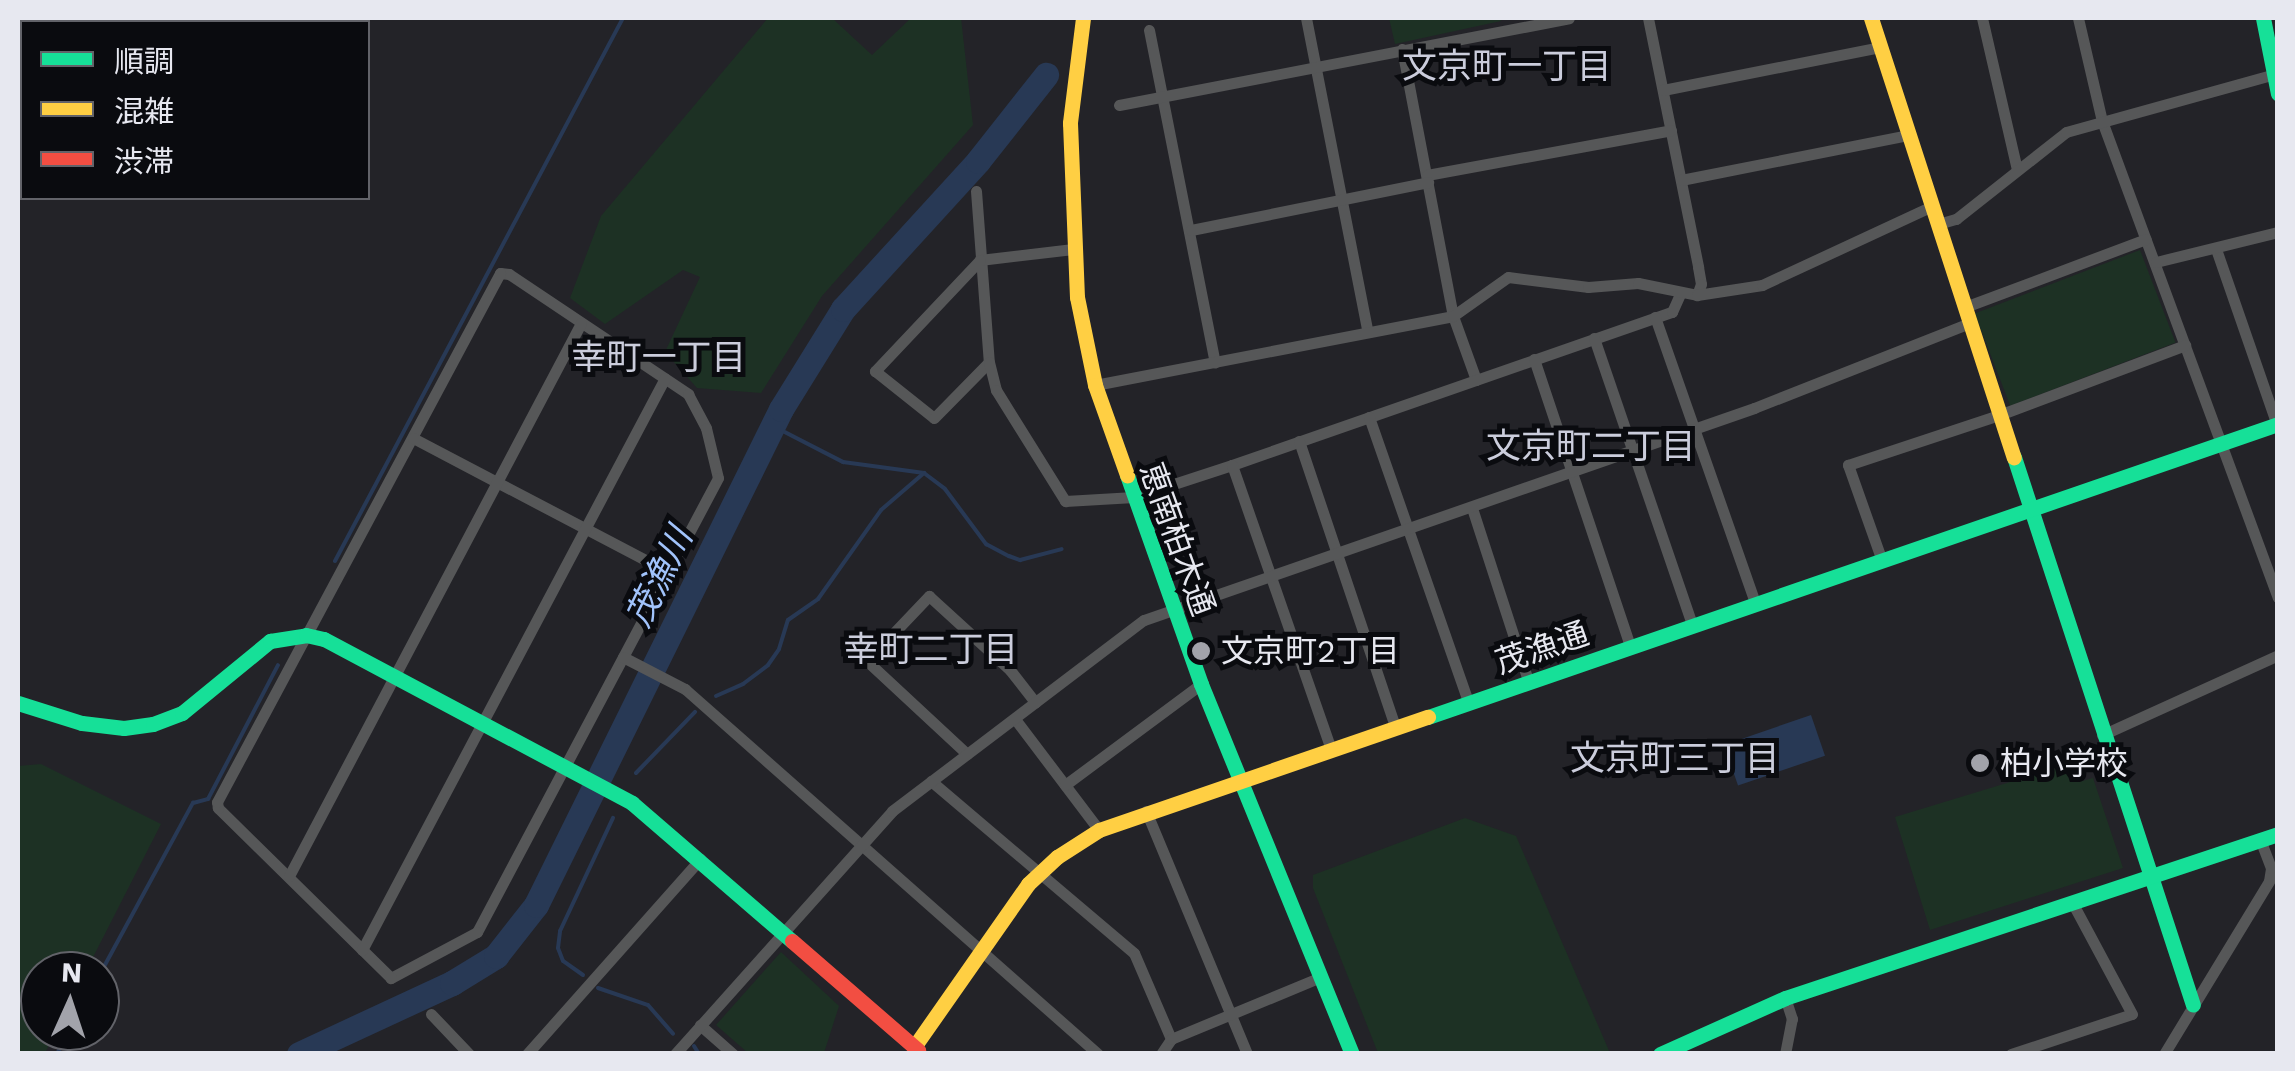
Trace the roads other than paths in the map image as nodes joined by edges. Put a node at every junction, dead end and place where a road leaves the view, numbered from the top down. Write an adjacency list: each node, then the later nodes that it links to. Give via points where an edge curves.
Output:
1 (1083, 18): 31 (street, 恵南柏木通, via 1070,123)
2 (1306, 18): 12 (street)
3 (1569, 18): 11 (street)
4 (1648, 18): 14 (street)
5 (1871, 18): 10 (street)
6 (1982, 18): 21 (street)
7 (2078, 18): 18 (street)
8 (2263, 18): 13 (street)
9 (1150, 30): 16 (street)
10 (1880, 47): 14 (street); 20 (street)
11 (1402, 49): 12 (street); 22 (street)
12 (1314, 68): 16 (street); 25 (street)
13 (2272, 74): 15 (street); 18 (street)
14 (1662, 90): 19 (street)
15 (2278, 94)
16 (1166, 98): 17 (street); 28 (street)
17 (1119, 106)
18 (2102, 120): 21 (street, via 2066,132); 30 (street)
19 (1670, 130): 22 (street); 23 (street)
20 (1908, 135): 23 (street); 26 (street)
21 (2017, 170): 27 (street, via 1956,219)
22 (1427, 179): 25 (street); 38 (street)
23 (1681, 180): 36 (street, via 1701,284)
24 (976, 191): 33 (street)
25 (1342, 200): 28 (street); 41 (street)
26 (1932, 206): 27 (street); 36 (street, via 1762,284)
27 (1938, 224): 37 (street)
28 (1191, 230): 46 (street)
29 (2278, 232): 32 (street)
30 (2146, 239): 34 (street); 37 (street)
31 (1073, 249): 33 (street); 49 (street, 恵南柏木通)
32 (2216, 249): 34 (street); 52 (street)
33 (980, 260): 45 (street); 45 (street, via 875,371 934,418)
34 (2156, 262): 43 (street)
35 (1681, 292): 36 (street); 38 (street, via 1638,283 1588,286 1508,277); 39 (street, via 1672,312)
36 (1697, 295)
37 (1967, 315): 50 (street); 53 (street)
38 (1453, 316): 41 (street); 48 (street)
39 (1655, 318): 42 (street); 53 (street)
40 (581, 324): 47 (street); 54 (street, via 500,273); 60 (street)
41 (1367, 330): 46 (street)
42 (1594, 338): 44 (street); 57 (street)
43 (2185, 345): 50 (street); 56 (street)
44 (1534, 359): 48 (street); 59 (street)
45 (988, 362): 61 (street, via 996,390 1066,501)
46 (1215, 363): 49 (street)
47 (664, 378): 64 (street); 68 (street, via 688,394 706,428 718,478)
48 (1476, 380): 51 (street)
49 (1094, 385): 61 (street, 恵南柏木通)
50 (1999, 415): 63 (street); 67 (street, via 1848,465)
51 (1369, 417): 55 (street); 65 (street)
52 (2277, 424): 56 (street, 茂漁通)
53 (1694, 430): 57 (street); 71 (street)
54 (413, 438): 60 (street); 74 (street)
55 (1299, 441): 58 (street); 66 (street)
56 (2221, 444): 63 (street, 茂漁通); 70 (street)
57 (1635, 449): 59 (street); 73 (street)
58 (1232, 465): 61 (street); 69 (street)
59 (1571, 473): 62 (street); 75 (street)
60 (498, 483): 64 (street); 78 (street)
61 (1134, 497): 72 (street, 恵南柏木通)
62 (1472, 508): 65 (street); 79 (street)
63 (2029, 508): 67 (street, 茂漁通); 87 (street)
64 (587, 529): 68 (street); 85 (street)
65 (1409, 529): 66 (street); 82 (street)
66 (1339, 554): 69 (street); 86 (street)
67 (1881, 558): 71 (street, 茂漁通)
68 (666, 571): 77 (street)
69 (1272, 577): 72 (street); 88 (street)
70 (2278, 598)
71 (1755, 602): 73 (street, 茂漁通)
72 (1174, 610): 80 (street, 恵南柏木通); 81 (street, via 1144,620)
73 (1692, 625): 75 (street, 茂漁通)
74 (306, 635): 78 (street); 83 (street, via 270,641 182,713 153,724 82,722); 101 (street, via 218,802)
75 (1630, 646): 79 (street, 茂漁通)
76 (2278, 654): 87 (street)
77 (627, 659): 90 (street); 98 (street, via 684,688)
78 (396, 678): 85 (street); 101 (street)
79 (1529, 683): 82 (street, 茂漁通)
80 (1201, 684): 92 (street, 恵南柏木通); 93 (street)
81 (1036, 702): 84 (street); 89 (street, via 929,596 867,661)
82 (1468, 702): 86 (street, 茂漁通)
83 (18, 703)
84 (1014, 719): 89 (street); 93 (street)
85 (482, 723): 90 (street); 106 (street)
86 (1396, 727): 88 (street, 茂漁通)
87 (2102, 735): 102 (street)
88 (1332, 749): 92 (street, 茂漁通)
89 (966, 754): 91 (street)
90 (569, 770): 99 (street, via 632,804); 106 (street, via 477,932 392,978)
91 (931, 781): 98 (street, via 892,810); 100 (street)
92 (1239, 781): 94 (street, 茂漁通); 107 (street, 恵南柏木通)
93 (1065, 784): 95 (street)
94 (1146, 811): 95 (street, 茂漁通); 111 (street)
95 (1099, 830): 100 (street, 茂漁通)
96 (2278, 834): 97 (street)
97 (2261, 842): 102 (street); 109 (street, via 2269,881)
98 (861, 846): 104 (street); 105 (street)
99 (700, 859): 104 (street); 118 (street)
100 (1041, 870): 105 (street, 茂漁通); 113 (street, via 1134,953)
101 (289, 876): 106 (street)
102 (2152, 878): 103 (street); 109 (street)
103 (2072, 904): 108 (street); 126 (street, via 2132,1014)
104 (782, 934): 112 (street); 115 (street)
105 (980, 949): 115 (street, 茂漁通); 121 (street)
106 (362, 950)
107 (1321, 977): 111 (street); 116 (street, 恵南柏木通)
108 (1785, 998): 114 (street); 125 (street, via 1792,1019)
109 (2193, 1004): 127 (street)
110 (431, 1014): 117 (street)
111 (1231, 1014): 113 (street); 123 (street)
112 (700, 1025): 119 (street); 120 (street)
113 (1171, 1039): 122 (street)
114 (1685, 1048): 124 (street)
115 (915, 1051)
116 (1350, 1053)
117 (470, 1054)
118 (527, 1054)
119 (674, 1054)
120 (732, 1054)
121 (1098, 1054)
122 (1161, 1054)
123 (1247, 1054)
124 (1660, 1054)
125 (1785, 1054)
126 (2011, 1054)
127 (2164, 1054)

